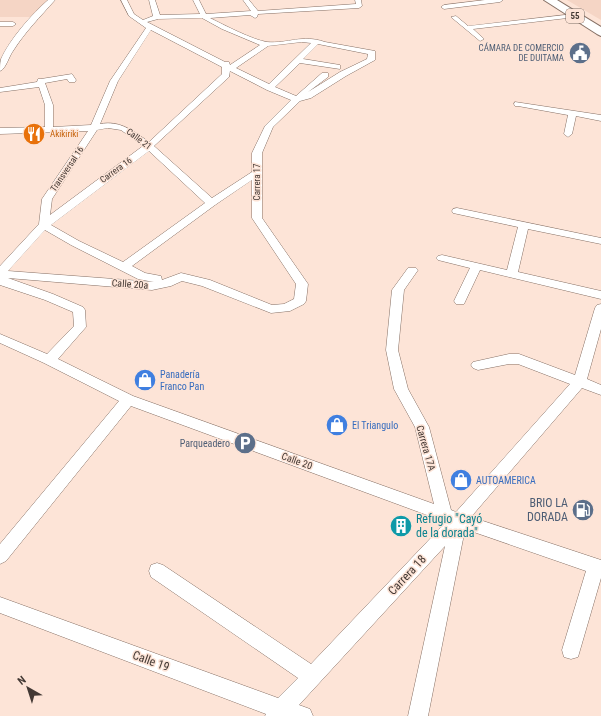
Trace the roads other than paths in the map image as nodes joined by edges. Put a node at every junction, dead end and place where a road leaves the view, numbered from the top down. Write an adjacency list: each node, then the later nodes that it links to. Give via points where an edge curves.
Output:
1 (52, 0): 32 (street, via 19,37)
2 (124, 0): 18 (street, via 132,15)
3 (152, 0): 14 (street)
4 (196, 0): 12 (street)
5 (246, 0): 11 (street)
6 (500, 0): 10 (street)
7 (549, 0): 13 (highway, 55)
8 (560, 0): 22 (highway, 55)
9 (358, 3): 11 (street)
10 (444, 7)
11 (256, 13): 12 (street); 16 (street, via 253,15)
12 (204, 16): 14 (street); 30 (street, via 213,23)
13 (574, 16): 17 (street); 26 (highway, 55)
14 (158, 17): 18 (street)
15 (454, 17): 25 (street)
16 (261, 20)
17 (531, 20): 21 (street); 24 (street)
18 (142, 22): 23 (street)
19 (0, 24): 20 (street)
20 (13, 24)
21 (490, 25): 25 (street); 27 (street)
22 (601, 25)
23 (150, 27): 33 (street); 45 (street, Transversal 16, via 114,81)
24 (541, 27)
25 (467, 28): 28 (street)
26 (601, 32)
27 (501, 34)
28 (480, 39)
29 (317, 41): 30 (street, via 299,40); 31 (street); 41 (street, via 372,53 372,60 343,74 308,96)
30 (266, 44): 33 (street)
31 (298, 60): 34 (street); 38 (street)
32 (1, 64)
33 (229, 66): 38 (street); 49 (street, Carrera 16, via 226,74)
34 (337, 67)
35 (325, 75): 40 (street, Carrera 17)
36 (72, 80): 37 (street, via 69,76 41,81)
37 (41, 84): 39 (street); 46 (street, via 49,105)
38 (272, 86): 40 (street); 41 (street)
39 (0, 90)
40 (305, 91): 41 (street, Carrera 17)
41 (297, 99): 50 (street, Carrera 17, via 269,126 257,153)
42 (518, 104): 43 (street)
43 (573, 113): 44 (street); 48 (street)
44 (601, 118)
45 (94, 128): 46 (street, Calle 21); 49 (street, Calle 21, via 108,125 124,128); 54 (street, Transversal 16, via 46,199)
46 (49, 129): 47 (street, Calle 21)
47 (0, 131)
48 (568, 134)
49 (149, 146): 51 (street, Calle 21); 54 (street, Carrera 16)
50 (258, 172): 51 (street); 62 (street, Carrera 17, via 257,218 302,284 300,301 286,308 271,309 206,283)
51 (210, 203): 57 (street)
52 (457, 211): 53 (street)
53 (524, 225): 55 (street); 61 (street)
54 (44, 226): 57 (street); 60 (street, Carrera 16)
55 (601, 241)
56 (442, 258): 58 (street)
57 (125, 266): 62 (street, via 142,276 158,279)
58 (476, 266): 61 (street); 64 (street)
59 (412, 270): 72 (street, Carrera 17A, via 398,290 392,350 401,389 422,427)
60 (0, 274): 62 (street, Calle 20a, via 152,286); 67 (street, via 4,282 79,310 80,327)
61 (512, 274): 63 (street)
62 (181, 277)
63 (601, 295)
64 (460, 301)
65 (601, 308): 69 (street, Carrera 18)
66 (0, 338): 67 (street, Calle 20)
67 (48, 360): 71 (street, Calle 20)
68 (478, 365): 69 (street, via 519,359)
69 (579, 383): 70 (street); 72 (street, Carrera 18)
70 (601, 390)
71 (128, 400): 72 (street, Calle 20); 73 (street)
72 (451, 517): 74 (street, Calle 20); 78 (street, Carrera 18); 81 (street)
73 (0, 556)
74 (598, 567): 77 (street)
75 (156, 571): 78 (street)
76 (0, 605): 79 (street, Calle 19)
77 (571, 650)
78 (312, 676): 79 (street, Carrera 18)
79 (278, 712): 80 (street, Calle 19)
80 (303, 716)
81 (418, 716)

